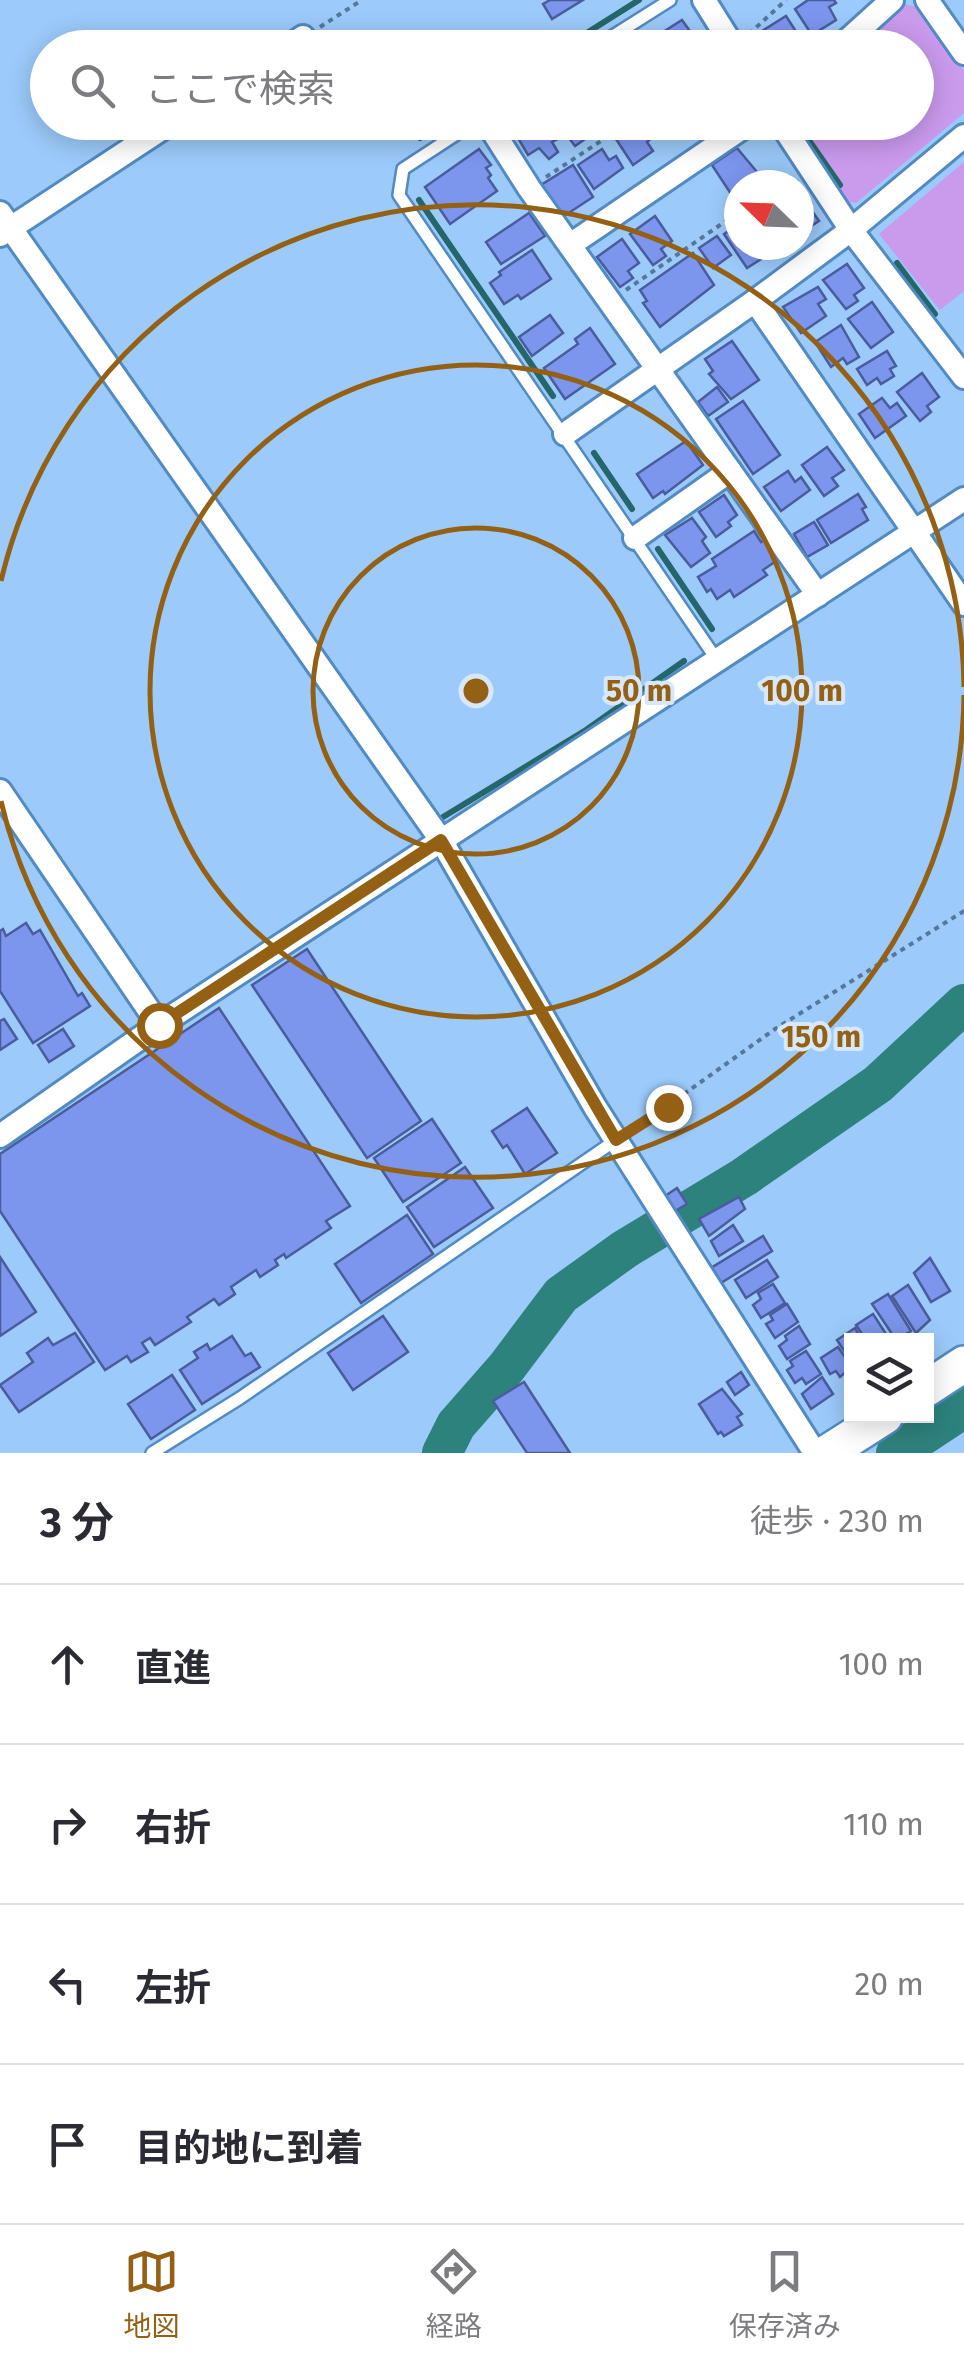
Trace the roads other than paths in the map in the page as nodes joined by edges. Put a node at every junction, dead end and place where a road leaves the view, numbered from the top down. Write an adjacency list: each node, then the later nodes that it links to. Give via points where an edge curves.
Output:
1 (670, 0): 5 (lane)
2 (704, 0): 6 (street)
3 (892, 0): 7 (street)
4 (928, 0): 8 (street)
5 (622, 30)
6 (723, 30)
7 (859, 30)
8 (964, 53)
9 (964, 136): 16 (street)
10 (142, 140): 15 (street)
11 (447, 140): 21 (lane, via 403,168 399,195)
12 (498, 140): 17 (street)
13 (725, 140): 17 (street)
14 (792, 140): 16 (street)
15 (3, 225): 30 (street)
16 (851, 230): 18 (street); 20 (street)
17 (570, 245): 19 (street)
18 (755, 301): 19 (street); 24 (street)
19 (658, 368): 21 (street); 22 (street)
20 (964, 377)
21 (565, 434): 25 (lane)
22 (730, 471): 25 (street); 26 (street)
23 (964, 499): 24 (street)
24 (917, 532): 26 (street); 27 (street)
25 (634, 538): 28 (lane)
26 (818, 595): 28 (street)
27 (964, 604)
28 (717, 660): 30 (street)
29 (0, 791): 31 (street)
30 (441, 840): 31 (street); 33 (street)
31 (159, 1025): 32 (street)
32 (0, 1136)
33 (616, 1140): 37 (lane); 38 (street)
34 (964, 1364): 35 (main road)
35 (934, 1384)
36 (874, 1423): 39 (main road)
37 (152, 1453)
38 (815, 1453)
39 (828, 1453)

